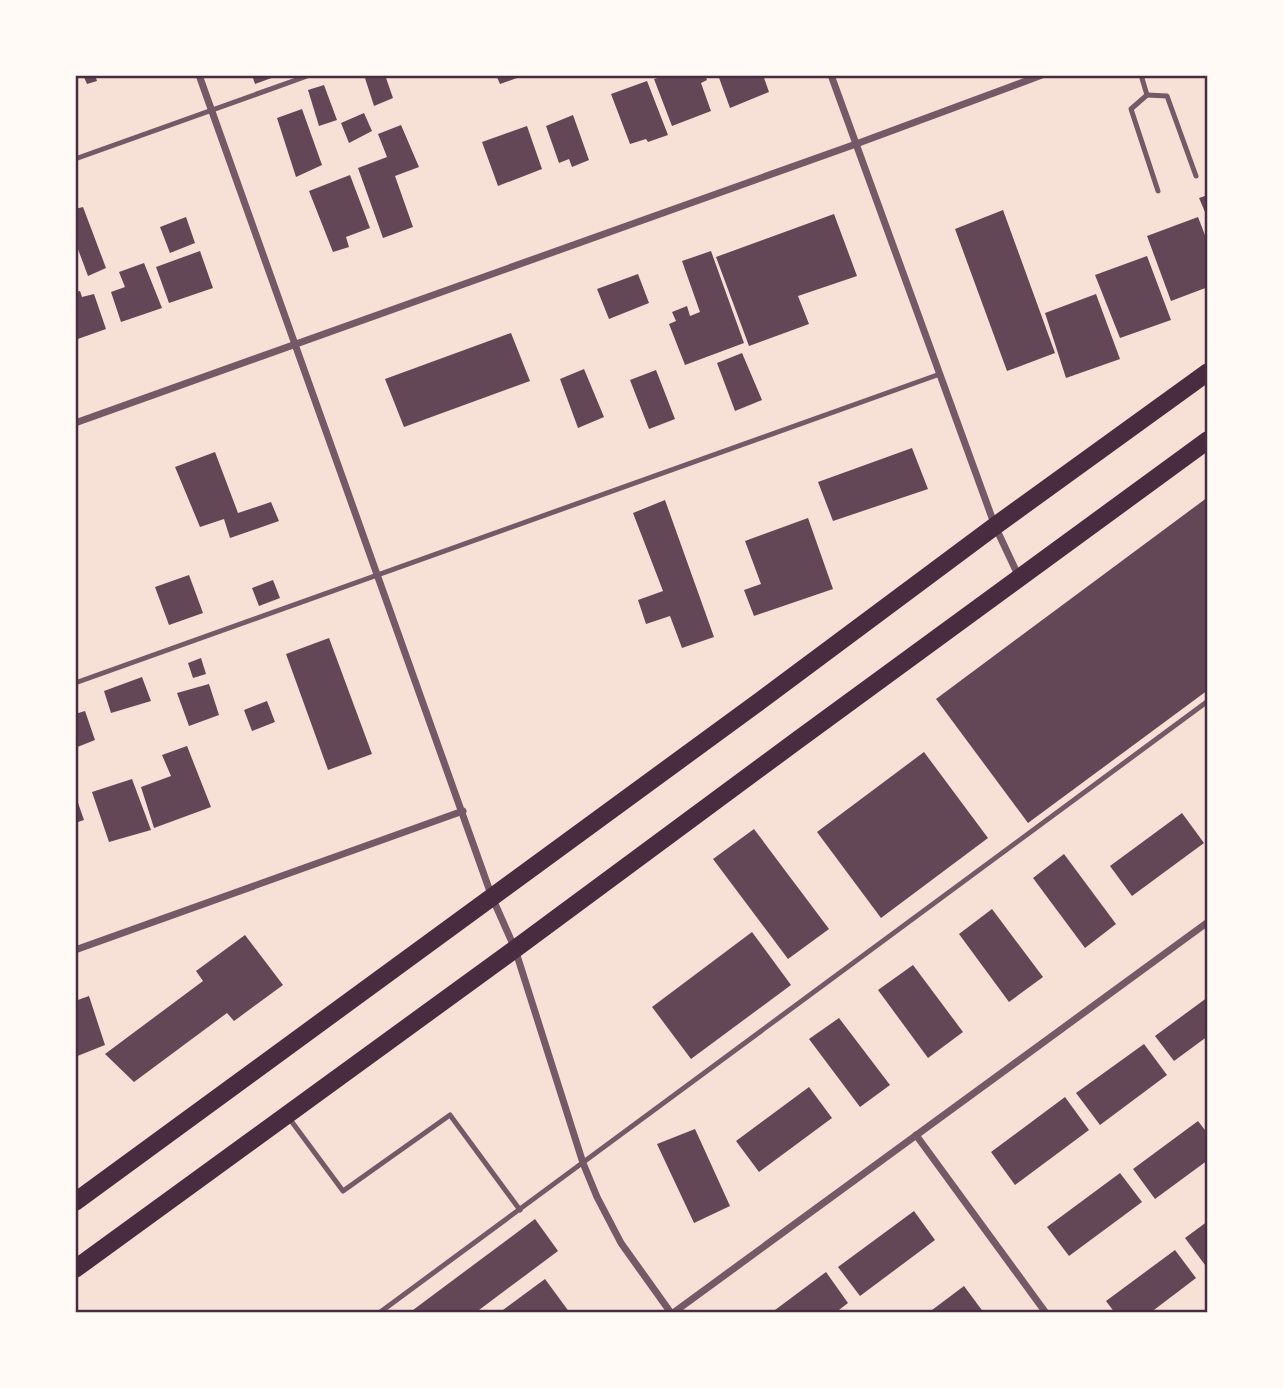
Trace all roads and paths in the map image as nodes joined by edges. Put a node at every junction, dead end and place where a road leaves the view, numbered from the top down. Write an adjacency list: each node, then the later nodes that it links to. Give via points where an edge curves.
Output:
1 (199, 75): 7 (street)
2 (310, 75): 7 (lane)
3 (831, 75): 8 (street)
4 (1042, 75): 8 (street)
5 (1141, 75): 6 (lane)
6 (1147, 95): 10 (lane, via 1167,96); 11 (lane, via 1131,109)
7 (212, 110): 9 (lane); 12 (street)
8 (856, 144): 12 (street); 14 (street)
9 (75, 159)
10 (1196, 176)
11 (1158, 191)
12 (296, 344): 15 (street); 18 (street)
13 (1208, 372): 17 (main road)
14 (940, 374): 17 (street); 18 (lane)
15 (75, 423)
16 (1208, 440): 19 (main road)
17 (995, 526): 19 (street); 23 (main road)
18 (379, 576): 20 (lane); 22 (street)
19 (1020, 577): 25 (main road)
20 (75, 683)
21 (1208, 701): 29 (lane)
22 (463, 811): 23 (street); 26 (street)
23 (492, 897): 25 (street); 30 (main road)
24 (1208, 922): 28 (street)
25 (515, 949): 27 (main road); 29 (street)
26 (75, 950)
27 (287, 1115): 31 (lane, via 342,1191 450,1115); 32 (main road)
28 (916, 1135): 34 (street); 35 (street)
29 (583, 1163): 31 (lane); 34 (street, via 621,1243)
30 (75, 1202)
31 (520, 1210): 33 (lane)
32 (75, 1269)
33 (379, 1313)
34 (672, 1313)
35 (1045, 1313)

